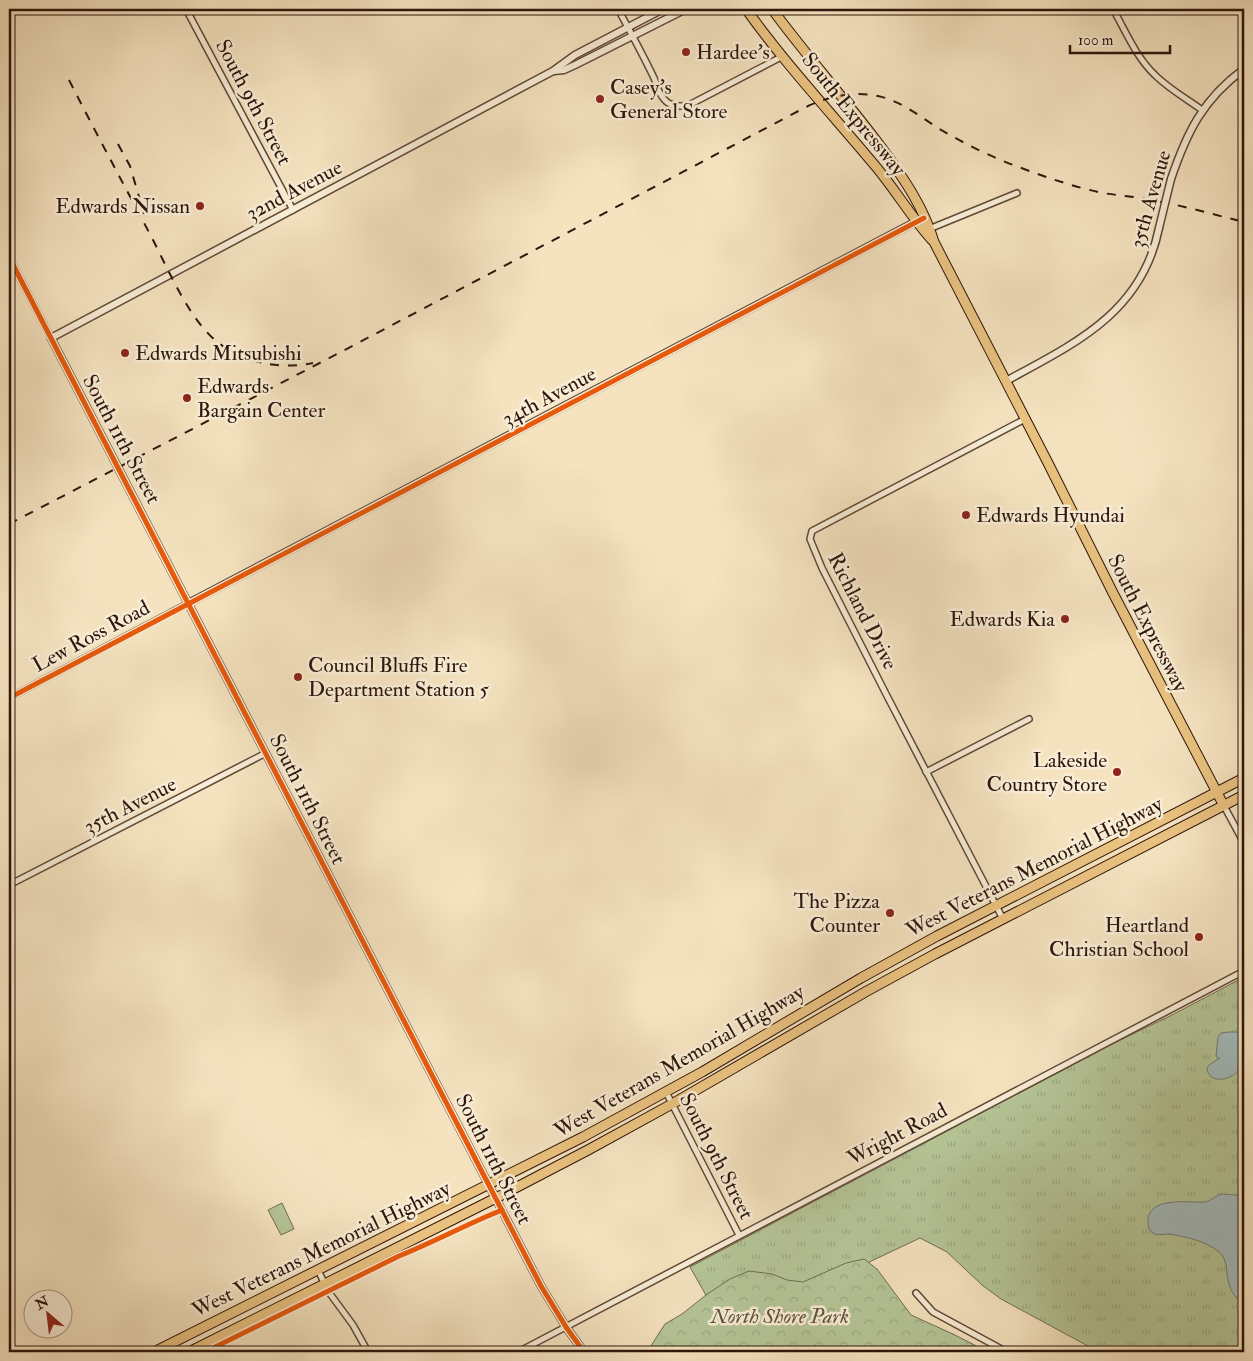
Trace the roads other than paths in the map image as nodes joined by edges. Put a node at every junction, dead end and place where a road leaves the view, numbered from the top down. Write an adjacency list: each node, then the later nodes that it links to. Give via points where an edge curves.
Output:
1 (186, 9): 15 (street, South 9th Street)
2 (618, 9): 8 (street)
3 (663, 9): 8 (street, 32nd Avenue)
4 (686, 9): 9 (street, 32nd Avenue)
5 (746, 9): 10 (main road, South Expressway)
6 (772, 9): 16 (main road, South Expressway, via 842,96 908,187)
7 (1114, 9): 13 (street, via 1145,65)
8 (628, 27): 9 (street); 12 (street, 32nd Avenue, via 575,55)
9 (632, 37): 10 (street, via 660,94 668,103 678,106 689,105); 12 (street, 32nd Avenue, via 564,70)
10 (783, 56): 16 (main road, South Expressway)
11 (1244, 69): 13 (street, 35th Avenue)
12 (553, 71): 15 (street, 32nd Avenue)
13 (1202, 110): 20 (street, 35th Avenue, bridge, via 1183,145 1171,179 1156,244 1140,278 1111,315 1088,334)
14 (1017, 193): 17 (street)
15 (292, 210): 19 (street, 32nd Avenue)
16 (920, 220): 17 (main road, South Expressway); 22 (street, 34th Avenue)
17 (927, 230): 20 (main road, South Expressway)
18 (9, 257): 19 (street, South 11th Street)
19 (51, 338): 22 (street, South 11th Street)
20 (1006, 381): 21 (main road, South Expressway)
21 (1025, 419): 26 (street, Richland Drive, via 812,531 810,535 822,568); 28 (main road, South Expressway)
22 (189, 603): 23 (street, Lew Ross Road); 25 (street, South 11th Street)
23 (9, 698)
24 (1029, 719): 26 (street)
25 (266, 753): 32 (street, 35th Avenue); 38 (street, South 11th Street)
26 (926, 772): 33 (street, Richland Drive)
27 (1244, 778): 28 (main road, West Veterans Memorial Highway)
28 (1216, 792): 30 (main road, South Expressway); 33 (main road, West Veterans Memorial Highway)
29 (1244, 795): 30 (main road, West Veterans Memorial Highway)
30 (1224, 806): 31 (street); 34 (main road, West Veterans Memorial Highway)
31 (1244, 843)
32 (9, 885)
33 (996, 906): 34 (street, Richland Drive); 36 (main road, West Veterans Memorial Highway, via 860,978)
34 (1003, 919): 37 (main road, West Veterans Memorial Highway, via 867,990)
35 (1244, 971): 40 (street, Wright Road)
36 (666, 1092): 37 (street, South 9th Street); 38 (main road, West Veterans Memorial Highway)
37 (672, 1104): 39 (main road, West Veterans Memorial Highway); 40 (street, South 9th Street)
38 (489, 1185): 39 (street, South 11th Street); 41 (main road, West Veterans Memorial Highway)
39 (496, 1198): 42 (main road, West Veterans Memorial Highway); 44 (street, South 11th Street)
40 (739, 1235): 44 (street, Wright Road)
41 (318, 1270): 42 (street); 45 (main road, West Veterans Memorial Highway)
42 (324, 1284): 46 (main road, West Veterans Memorial Highway); 47 (street)
43 (916, 1293): 50 (street, via 932,1312)
44 (566, 1327): 48 (street, Wright Road); 49 (street, South 11th Street)
45 (154, 1352)
46 (188, 1352)
47 (368, 1352)
48 (518, 1352)
49 (584, 1352)
50 (1007, 1352)

